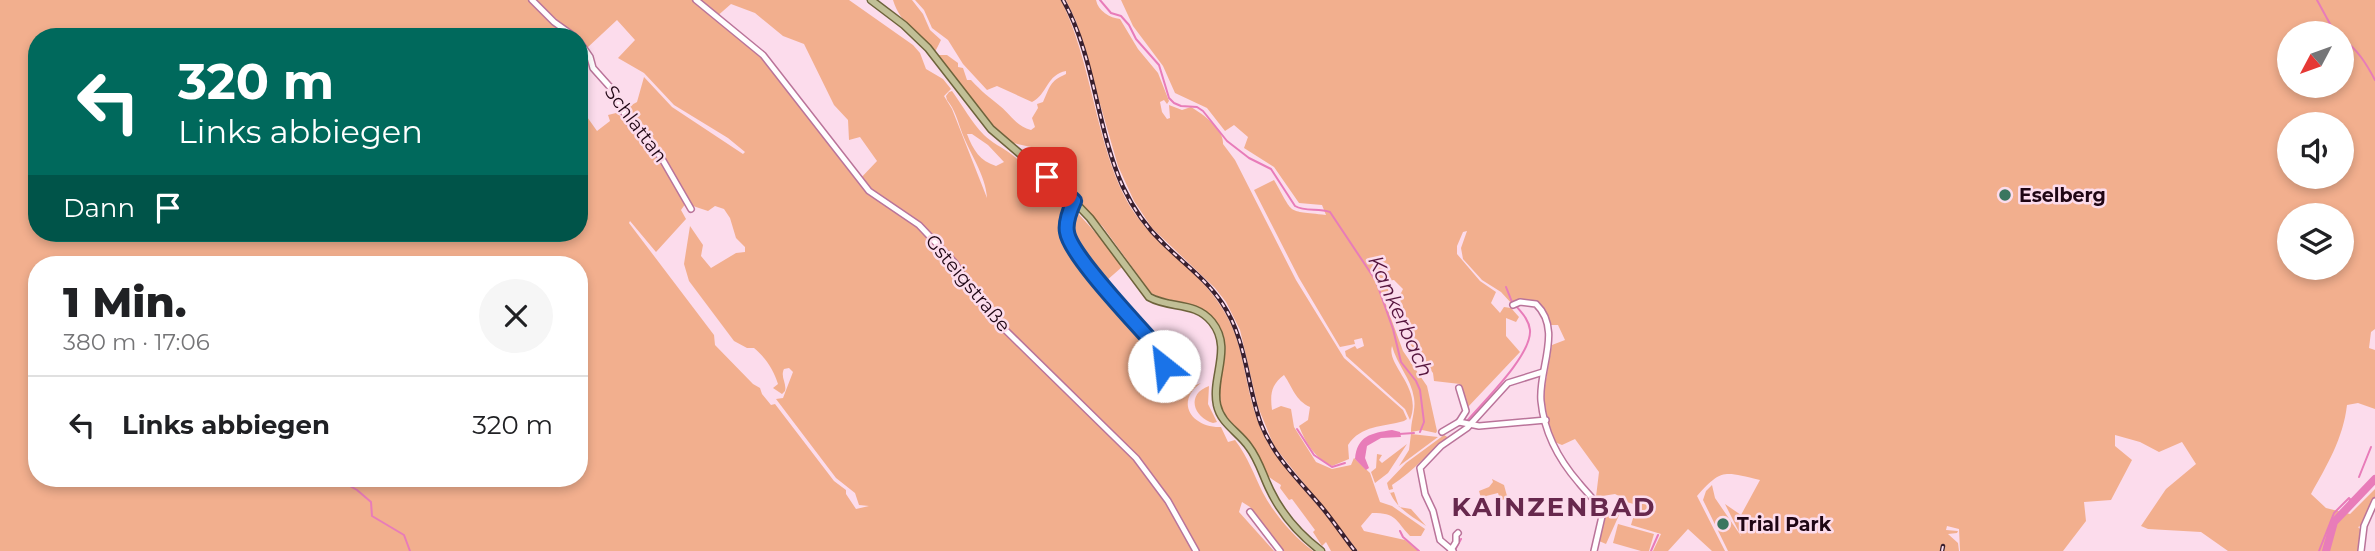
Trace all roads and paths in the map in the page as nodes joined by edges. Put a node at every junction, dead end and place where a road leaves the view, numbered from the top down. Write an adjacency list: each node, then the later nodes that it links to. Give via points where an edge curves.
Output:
1 (532, 0): 4 (street)
2 (696, 0): 19 (street, Gsteigstraße, via 763,55 869,191 919,225 954,262 987,312 1136,458 1168,501)
3 (871, 0): 6 (main road, via 928,48 991,128)
4 (562, 28)
5 (588, 54): 7 (street, Schlattan, via 593,68 629,122 661,158)
6 (1074, 201): 9 (street, via 1066,234 1084,265 1153,343); 21 (main road, via 1149,296 1194,308 1216,328 1222,345 1216,391 1220,415 1251,449 1290,522)
7 (691, 209)
8 (1514, 305): 10 (street, via 1536,304 1546,316 1549,344)
9 (1166, 368)
10 (1543, 372): 12 (street, via 1541,403); 13 (street, via 1508,383)
11 (1459, 388): 13 (street)
12 (1546, 420): 13 (street); 22 (street, via 1565,465 1603,512)
13 (1465, 423): 14 (street); 18 (street, via 1420,468 1440,540)
14 (1442, 432)
15 (2375, 501): 23 (street, via 2364,526)
16 (1250, 512): 20 (street)
17 (1458, 533): 18 (street)
18 (1452, 550)
19 (1196, 551)
20 (1280, 551)
21 (1321, 551)
22 (1594, 551)
23 (2361, 551)

